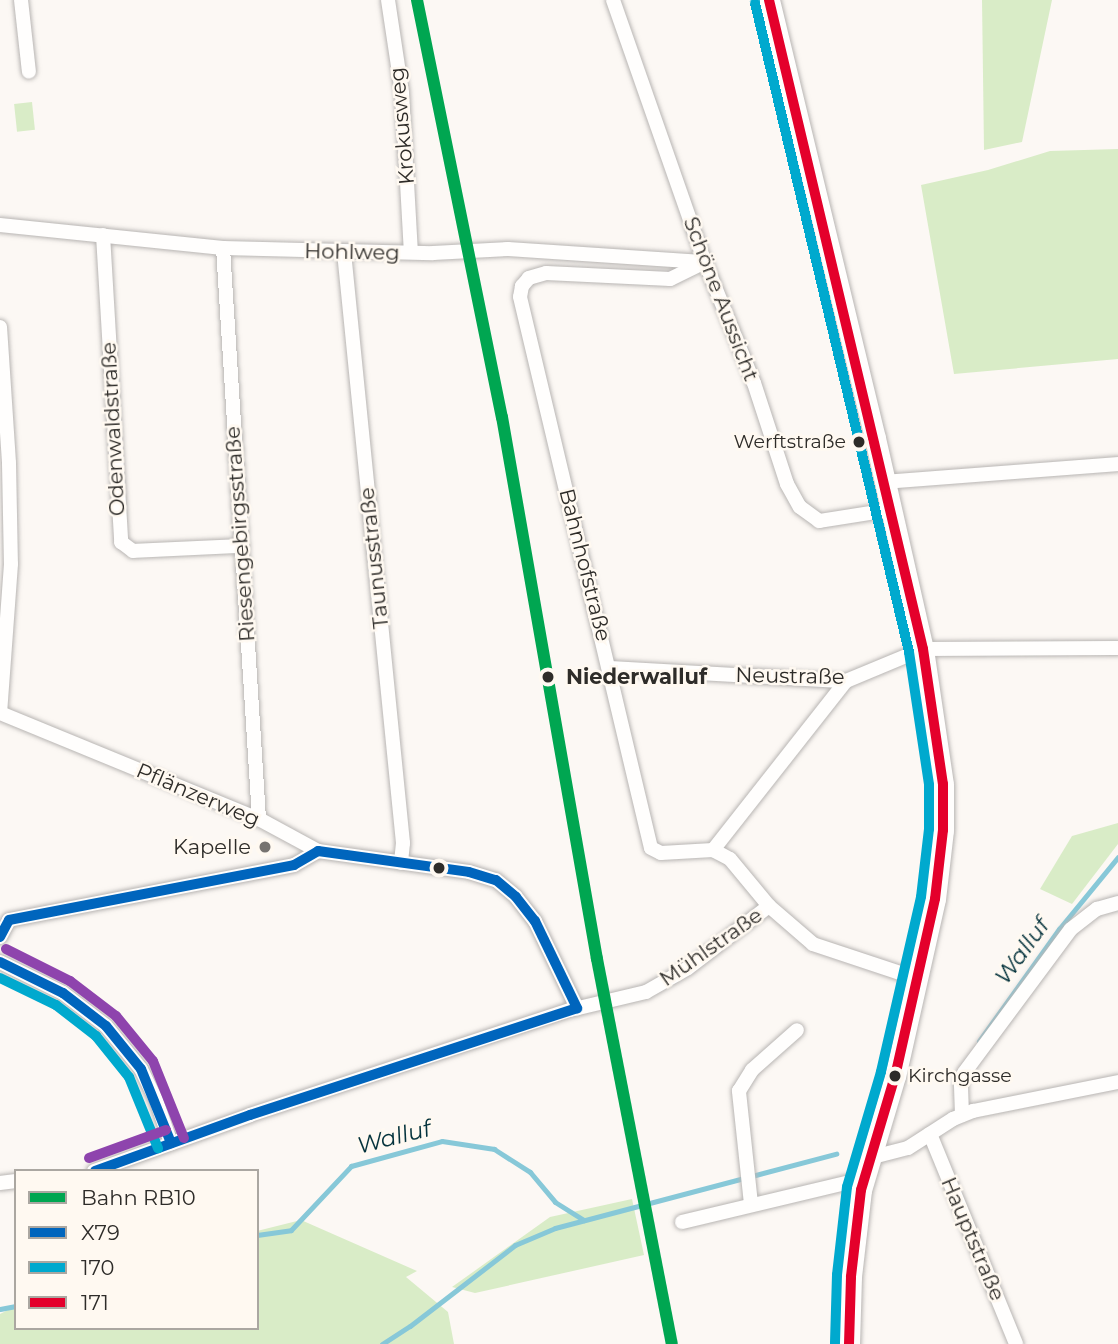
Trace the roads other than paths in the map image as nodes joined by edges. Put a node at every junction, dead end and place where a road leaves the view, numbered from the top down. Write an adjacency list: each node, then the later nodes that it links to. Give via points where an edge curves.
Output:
1 (21, 0): 5 (street)
2 (388, 0): 10 (street, Krokusweg, via 402,93)
3 (613, 0): 11 (street, Schöne Aussicht)
4 (769, 0): 14 (street)
5 (29, 72)
6 (0, 225): 7 (street, Hohlweg)
7 (103, 235): 8 (street, Hohlweg); 16 (street, Odenwaldstraße, via 121,542 132,551)
8 (223, 248): 9 (street, Hohlweg); 16 (street, Riesengebirgsstraße)
9 (344, 252): 10 (street, Hohlweg); 26 (street, Taunusstraße)
10 (411, 253): 11 (street, Hohlweg, via 508,249)
11 (705, 262): 15 (street, Schöne Aussicht, via 745,359 787,484 800,507 809,516 830,522); 20 (street, Bahnhofstraße, via 670,279 546,273 529,278 522,286 520,297)
12 (0, 327): 17 (street, via 9,463)
13 (1118, 464): 14 (street)
14 (884, 482): 15 (street)
15 (889, 510): 19 (street)
16 (240, 547): 23 (street, Riesengebirgsstraße)
17 (6, 564): 22 (street)
18 (1118, 648): 19 (street)
19 (923, 649): 21 (street, Neustraße); 31 (street, via 943,784 943,830 939,875)
20 (610, 668): 21 (street, Neustraße); 24 (street, Bahnhofstraße, via 650,848 661,853)
21 (846, 681): 24 (street)
22 (0, 713): 23 (street, Pflänzerweg)
23 (259, 819): 25 (street, Pflänzerweg)
24 (713, 850): 28 (street, via 730,859)
25 (318, 851): 26 (street, Pflänzerweg); 29 (street, via 294,865 9,920)
26 (401, 863): 32 (street, Pflänzerweg, via 496,880 534,920)
27 (1118, 903): 35 (street, via 1097,909 1071,929 972,1062 961,1078)
28 (769, 905): 31 (street, via 813,944); 32 (street, Mühlstraße, via 688,968 646,992)
29 (0, 937)
30 (0, 962): 37 (street, via 63,993 106,1026 141,1069)
31 (918, 979): 38 (street, via 895,1076)
32 (577, 1008): 37 (street, Mühlstraße)
33 (797, 1030): 40 (street, via 752,1070 739,1091)
34 (1118, 1082): 35 (street)
35 (962, 1115): 36 (street)
36 (930, 1135): 38 (street); 43 (street, Hauptstraße)
37 (171, 1143): 39 (street, Mühlstraße)
38 (866, 1168): 40 (street); 42 (street, via 851,1277)
39 (100, 1169)
40 (751, 1204): 41 (street)
41 (682, 1222)
42 (849, 1344)
43 (1016, 1344)

